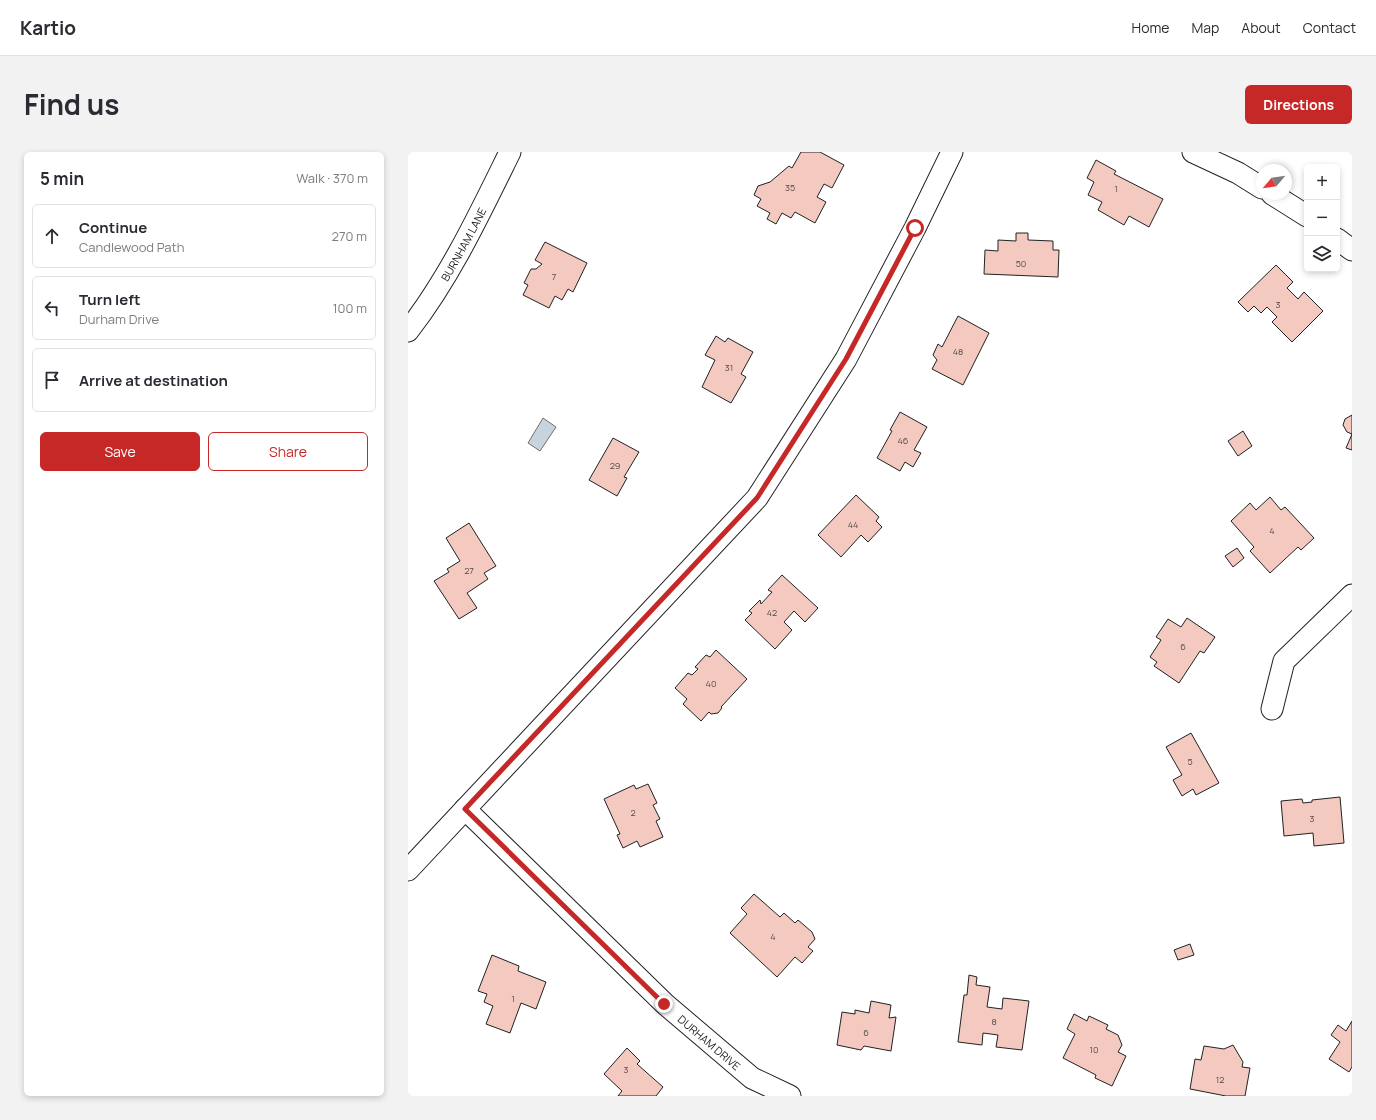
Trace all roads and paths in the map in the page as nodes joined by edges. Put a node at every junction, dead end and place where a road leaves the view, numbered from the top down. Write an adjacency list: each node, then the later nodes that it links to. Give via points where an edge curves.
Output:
1 (510, 152): 9 (street, BURNHAM LANE, via 454,262)
2 (952, 152): 12 (street, via 846,359 757,498)
3 (1193, 152): 4 (street)
4 (1256, 184)
5 (1282, 200): 6 (street)
6 (1304, 214)
7 (1340, 241): 8 (street)
8 (1352, 250)
9 (408, 331)
10 (1352, 595): 11 (street, via 1284,661)
11 (1272, 709)
12 (465, 809): 13 (street); 14 (street, DURHAM DRIVE, via 664,1004 752,1078)
13 (408, 870)
14 (790, 1096)

